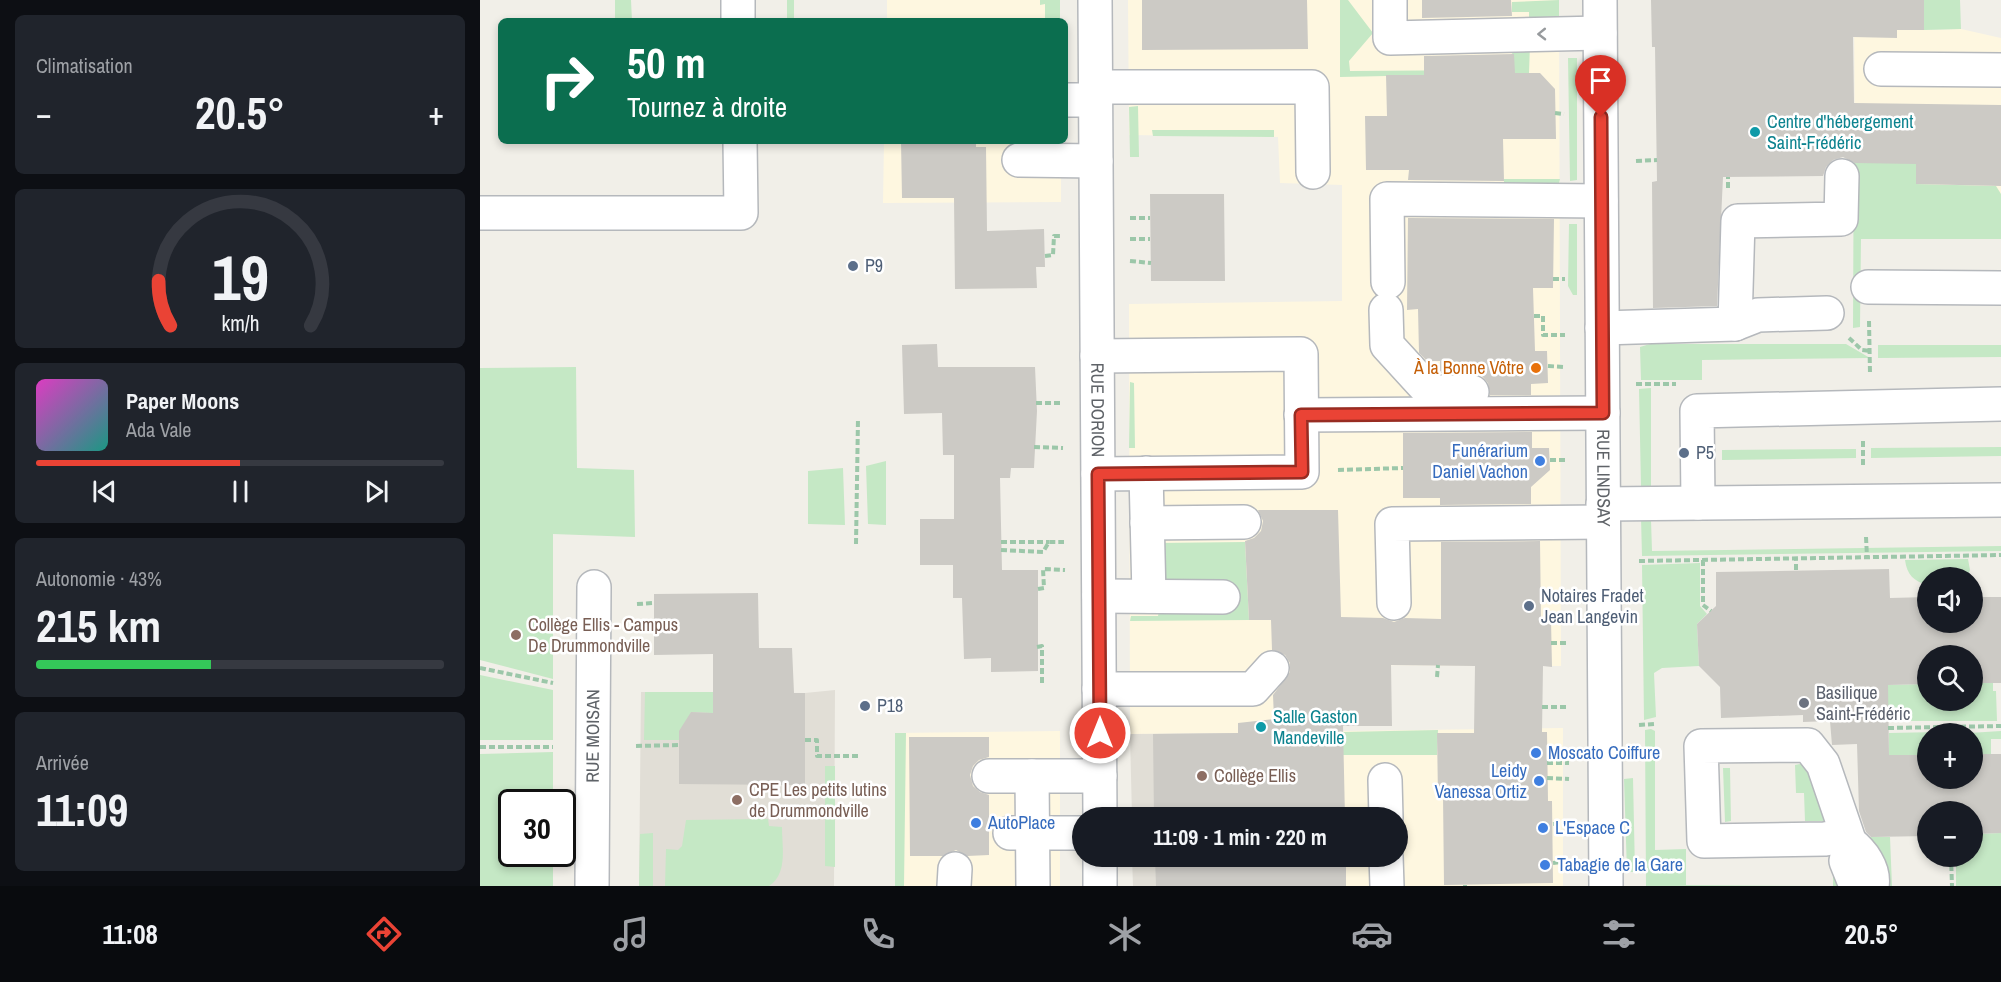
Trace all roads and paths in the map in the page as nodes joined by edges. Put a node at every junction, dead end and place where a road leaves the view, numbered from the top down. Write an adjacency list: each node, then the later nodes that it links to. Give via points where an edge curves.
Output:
1 (738, 0): 5 (street)
2 (1095, 0): 9 (street, RUE DORION)
3 (1390, 0): 6 (street, one-way to 3, via 1390,38)
4 (1600, 0): 6 (street, RUE LINDSAY)
5 (738, 18)
6 (1600, 33): 19 (street, RUE LINDSAY)
7 (1881, 69): 8 (street)
8 (2001, 70)
9 (1085, 95): 14 (street, RUE DORION); 17 (street, via 1312,87)
10 (1555, 113): 11 (path)
11 (1564, 114)
12 (740, 144): 20 (street, via 741,213)
13 (1019, 160): 14 (street)
14 (1096, 160): 39 (street, RUE DORION)
15 (1657, 160): 16 (path)
16 (1634, 161)
17 (1314, 172)
18 (1842, 176): 35 (street, via 1841,219 1738,221)
19 (1601, 201): 36 (street, RUE LINDSAY); 45 (street, via 1387,199 1387,345 1430,392)
20 (480, 213)
21 (1150, 218): 22 (path)
22 (1125, 219)
23 (1065, 237): 26 (path, via 1054,236 1053,255)
24 (1126, 238): 25 (path)
25 (1150, 239)
26 (1045, 256)
27 (1126, 261): 28 (path)
28 (1150, 263)
29 (1553, 279): 30 (path)
30 (1565, 279)
31 (1868, 287): 32 (street)
32 (2001, 288)
33 (1827, 313): 35 (street, via 1758,315)
34 (1534, 316): 37 (path, via 1542,316 1543,335)
35 (1736, 324): 36 (street)
36 (1602, 328): 45 (street, RUE LINDSAY)
37 (1564, 335)
38 (1852, 342): 40 (path, via 1862,350 1870,348)
39 (1097, 356): 49 (street, via 1301,354); 60 (street, RUE DORION)
40 (1870, 358)
41 (1548, 366): 42 (path)
42 (1564, 367)
43 (1635, 384): 44 (path)
44 (1679, 384)
45 (1603, 402): 49 (street); 63 (street, RUE LINDSAY)
46 (1036, 403): 47 (path)
47 (1065, 404)
48 (2001, 404): 62 (street, via 1697,411)
49 (1301, 415): 58 (street)
50 (858, 418): 69 (path)
51 (1034, 447): 52 (path)
52 (1065, 448)
53 (1863, 448): 54 (path)
54 (1863, 458)
55 (1550, 460): 56 (path)
56 (1565, 460)
57 (1403, 468): 58 (path)
58 (1302, 472): 59 (street)
59 (1146, 473): 60 (street); 65 (street)
60 (1098, 474): 79 (street, RUE DORION)
61 (2001, 500): 62 (street)
62 (1698, 503): 63 (street)
63 (1603, 513): 85 (street, via 1392,524); 140 (street, RUE LINDSAY)
64 (1244, 522): 65 (street)
65 (1147, 523): 80 (street)
66 (1001, 542): 67 (path)
67 (1049, 542): 68 (path); 70 (path, via 1043,552)
68 (1065, 542)
69 (856, 544)
70 (1001, 550)
71 (2001, 555): 72 (path)
72 (1796, 558): 73 (path); 76 (path)
73 (1703, 560): 74 (path); 87 (path, via 1703,605)
74 (1637, 561)
75 (1065, 570): 78 (path, via 1043,569 1044,588)
76 (1796, 570)
77 (594, 586): 136 (street, RUE MOISAN)
78 (1038, 589)
79 (1099, 596): 80 (street); 99 (street, RUE DORION)
80 (1149, 596): 81 (street)
81 (1223, 597)
82 (1540, 600): 83 (path)
83 (1567, 601)
84 (654, 603): 86 (path)
85 (1394, 603)
86 (637, 604)
87 (1711, 611)
88 (654, 624): 89 (path)
89 (637, 626)
90 (1551, 643): 91 (path)
91 (1568, 643)
92 (1037, 647): 98 (path, via 1042,646)
93 (1438, 665): 96 (path)
94 (480, 668): 97 (path)
95 (1272, 668): 99 (street, via 1253,689)
96 (1437, 677)
97 (553, 683)
98 (1042, 684)
99 (1099, 689): 120 (street, RUE DORION)
100 (1569, 706): 101 (path)
101 (1542, 707)
102 (1639, 724): 103 (path)
103 (1654, 724)
104 (1983, 726): 105 (path)
105 (2001, 726)
106 (1917, 727): 107 (path)
107 (1888, 728)
108 (805, 740): 115 (path, via 817,740 817,756)
109 (679, 745): 112 (path)
110 (480, 747): 111 (path)
111 (553, 747)
112 (636, 747)
113 (1547, 751): 114 (path)
114 (1569, 751)
115 (859, 756)
116 (1547, 763): 117 (path)
117 (1569, 764)
118 (989, 776): 119 (street)
119 (1032, 776): 120 (street); 128 (street)
120 (1100, 776): 124 (street, RUE DORION)
121 (1547, 778): 122 (path)
122 (1569, 778)
123 (1385, 780): 125 (street)
124 (1100, 807)
125 (1386, 807)
126 (1570, 823): 127 (path)
127 (1552, 824)
128 (1022, 833): 129 (street); 137 (street)
129 (1072, 833)
130 (1848, 839): 130 (street, via 1823,764 1808,745 1701,746 1704,841); 141 (street, via 1846,861); 142 (street, via 1863,853)
131 (1570, 861): 132 (path)
132 (1553, 863)
133 (1100, 867): 138 (street)
134 (1386, 867): 139 (street)
135 (1951, 867): 143 (path)
136 (591, 886)
137 (1033, 886)
138 (1100, 886)
139 (1387, 886)
140 (1606, 886)
141 (1856, 886)
142 (1872, 886)
143 (1952, 886)

